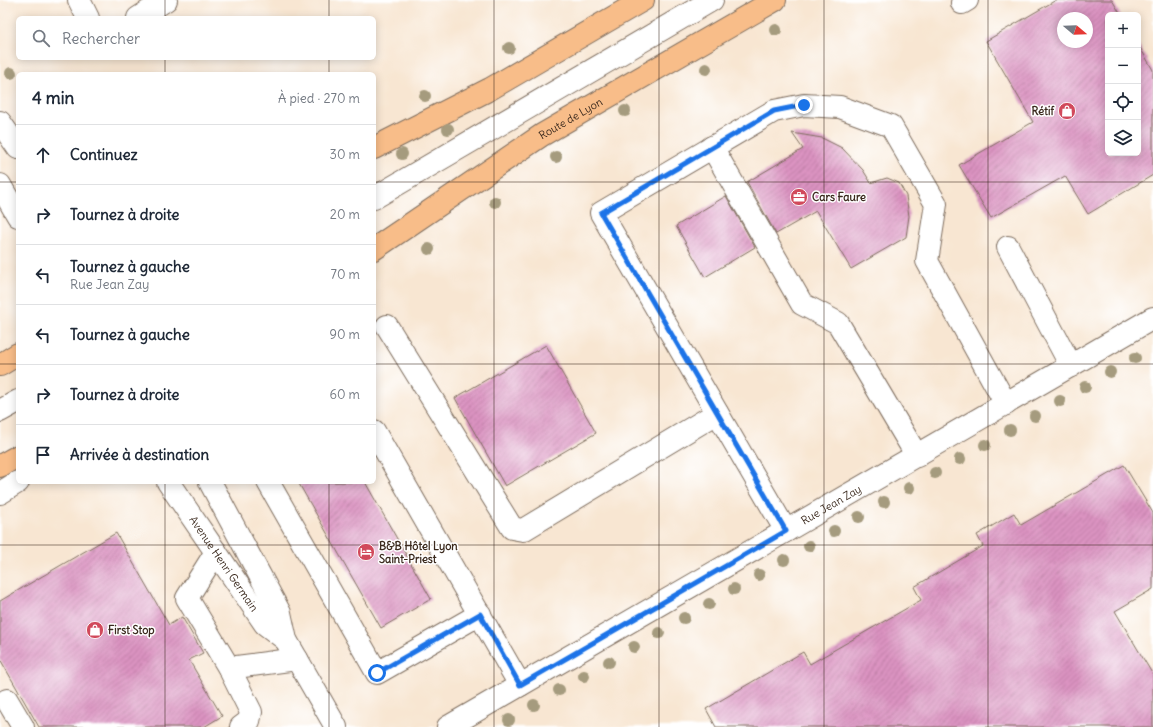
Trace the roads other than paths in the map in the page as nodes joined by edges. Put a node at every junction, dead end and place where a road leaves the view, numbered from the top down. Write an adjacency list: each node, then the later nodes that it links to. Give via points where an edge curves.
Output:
1 (79, 0): 6 (street)
2 (166, 0): 7 (street)
3 (643, 0): 10 (main road, via 490,89)
4 (712, 0): 13 (street)
5 (775, 0): 16 (main road, Route de Lyon, via 542,135)
6 (87, 16)
7 (141, 16)
8 (0, 122): 9 (street)
9 (16, 145)
10 (376, 147)
11 (712, 147): 21 (street, via 774,111 804,105 840,107 891,126 936,204 927,261); 23 (street, via 601,213); 25 (street, via 802,304 838,323)
12 (0, 185): 14 (street)
13 (376, 197)
14 (16, 213)
15 (1008, 247): 19 (street)
16 (376, 248)
17 (1153, 318): 19 (street, Rue Jean Zay)
18 (387, 326): 23 (street, via 512,528 523,530)
19 (1071, 366): 21 (street, Rue Jean Zay)
20 (16, 402): 22 (street)
21 (1006, 404): 25 (street, Rue Jean Zay)
22 (0, 411)
23 (717, 413): 33 (street)
24 (376, 434): 35 (street)
25 (916, 456): 33 (street, Rue Jean Zay)
26 (16, 457): 27 (main road)
27 (0, 466)
28 (16, 483): 32 (street)
29 (169, 484): 34 (street, Avenue Henri Germain)
30 (211, 484): 36 (street, Avenue Henri Germain, via 280,613)
31 (269, 484): 35 (street, via 377,673)
32 (0, 493)
33 (786, 531): 39 (street, Rue Jean Zay)
34 (216, 552): 36 (street, Avenue Henri Germain, via 265,624); 38 (street, via 187,598)
35 (480, 614): 39 (street)
36 (286, 640): 37 (street, Avenue Henri Germain)
37 (297, 659): 38 (street); 43 (street, Avenue Henri Germain)
38 (229, 668): 42 (street, via 251,712 249,721)
39 (520, 685): 44 (street, Rue Jean Zay)
40 (7, 700): 41 (street)
41 (23, 727)
42 (241, 727)
43 (336, 727)
44 (448, 727)

